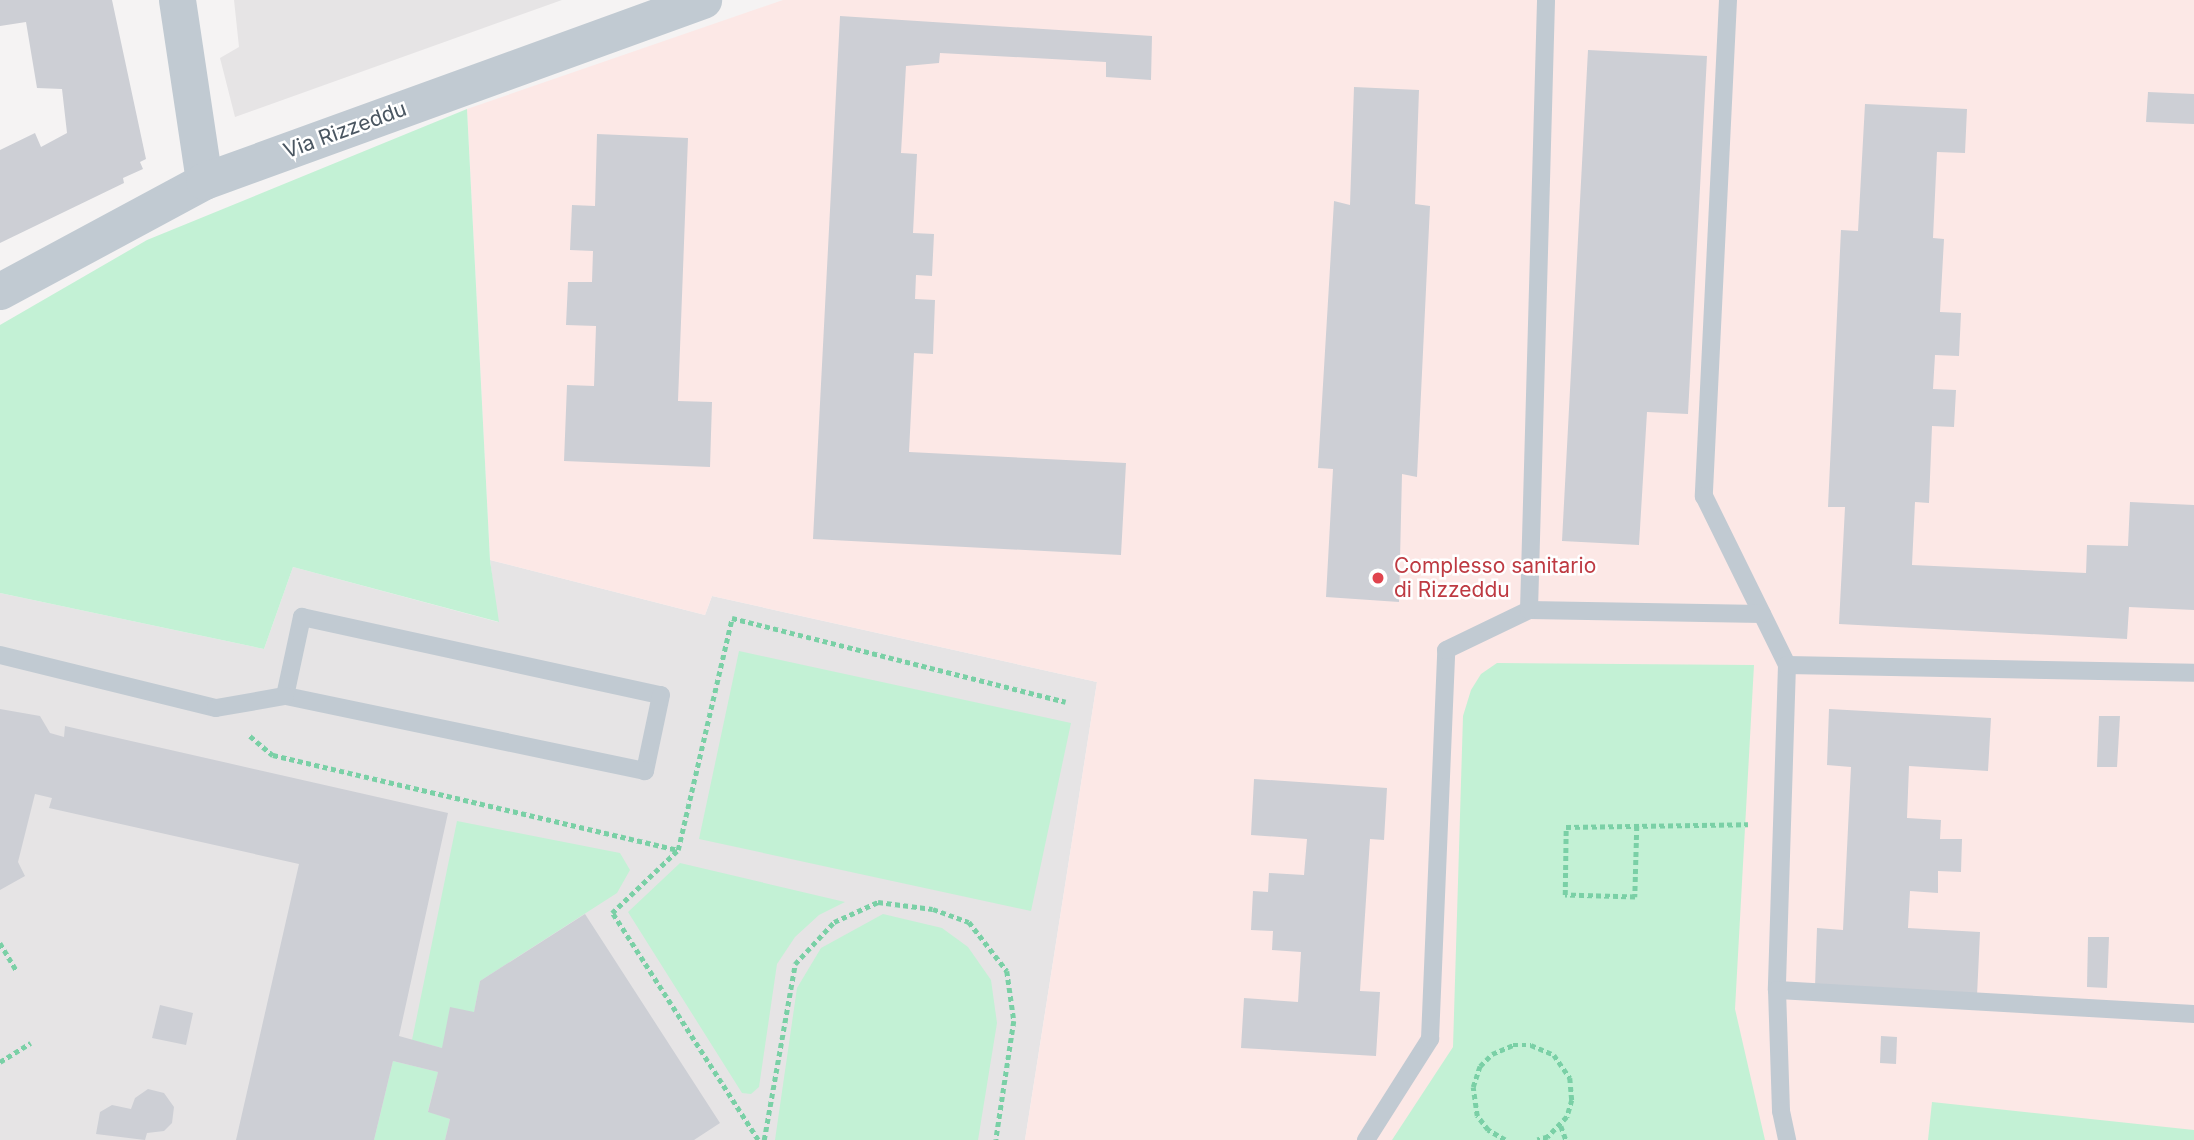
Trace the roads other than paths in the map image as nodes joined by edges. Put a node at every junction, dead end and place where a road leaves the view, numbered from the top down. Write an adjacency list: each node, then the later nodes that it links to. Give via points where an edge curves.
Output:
1 (177, 0): 5 (street)
2 (703, 0): 5 (street, Via Rizzeddu)
3 (1546, 0): 7 (lane)
4 (1728, 0): 8 (lane, via 1704,496)
5 (204, 181): 6 (street, Via Rizzeddu)
6 (0, 291)
7 (1529, 610): 8 (lane); 15 (lane, via 1446,650 1430,1039)
8 (1762, 614): 10 (lane)
9 (0, 656): 12 (lane, via 216,708)
10 (1787, 665): 11 (lane); 13 (lane)
11 (2194, 673)
12 (285, 696): 12 (lane, via 645,771 661,695 302,617)
13 (1777, 990): 14 (lane); 16 (lane, via 1781,1111)
14 (2194, 1014)
15 (1366, 1140)
16 (1787, 1140)

